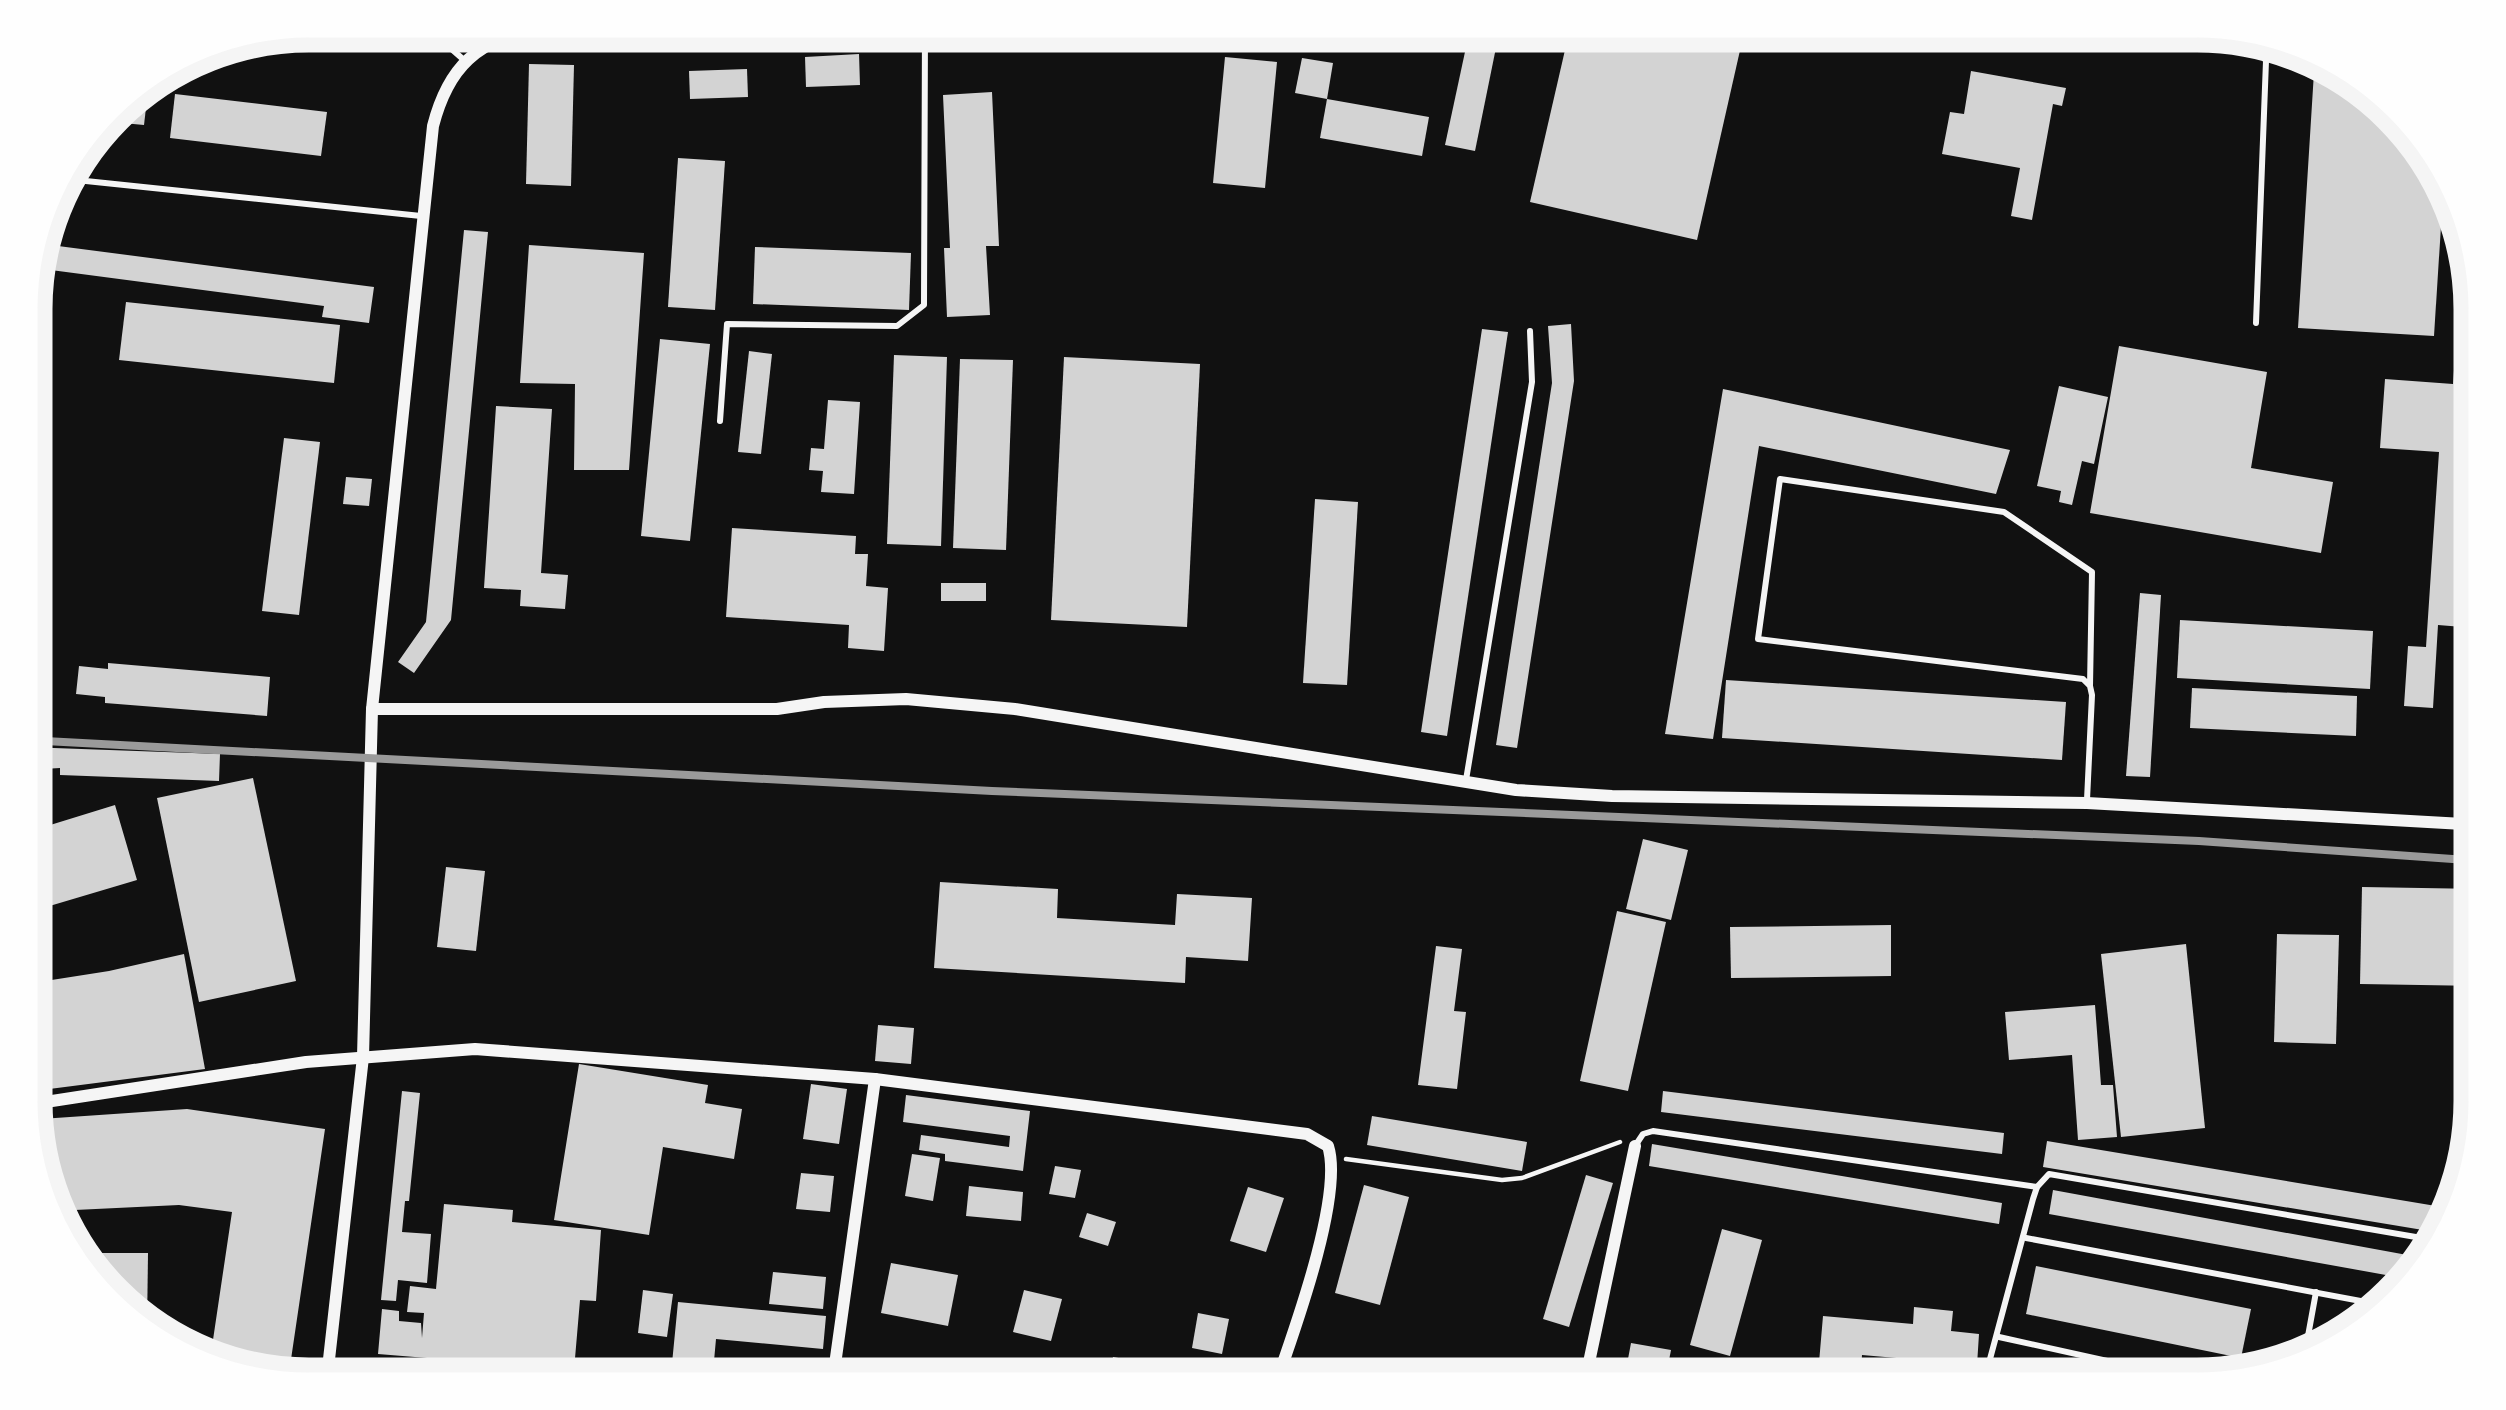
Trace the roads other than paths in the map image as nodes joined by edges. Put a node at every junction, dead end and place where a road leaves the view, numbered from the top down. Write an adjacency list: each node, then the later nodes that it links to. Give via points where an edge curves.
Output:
1 (447, 45): 7 (lane)
2 (489, 45): 7 (street)
3 (925, 45): 12 (lane, via 924,305 898,326 727,324)
4 (2194, 45): 5 (lane)
5 (2233, 47)
6 (2261, 53): 10 (lane)
7 (464, 60): 9 (street, via 442,92 433,126)
8 (78, 180): 9 (lane)
9 (424, 216): 14 (street)
10 (2256, 323)
11 (1530, 331): 15 (lane, via 1532,382)
12 (720, 422)
13 (2090, 686): 13 (lane, via 2092,572 2004,512 1780,479 1758,639); 16 (lane)
14 (372, 709): 15 (street, via 778,710 906,699 1015,709); 18 (street)
15 (1466, 783): 16 (street, via 1612,796)
16 (2086, 803): 17 (street)
17 (2460, 824)
18 (363, 1057): 19 (street, via 475,1049); 20 (street); 33 (street)
19 (875, 1078): 29 (street, via 1307,1134 1328,1145 1309,1289); 34 (street)
20 (45, 1102)
21 (1635, 1146): 22 (lane, via 1648,1131); 30 (street)
22 (2037, 1187): 23 (lane); 24 (lane, via 2049,1174)
23 (2026, 1238): 25 (lane); 27 (lane)
24 (2422, 1238)
25 (2316, 1292): 26 (lane); 28 (lane)
26 (2367, 1302)
27 (1999, 1337): 31 (lane); 32 (lane)
28 (2307, 1341)
29 (1282, 1364)
30 (1589, 1364)
31 (1990, 1364)
32 (2121, 1364)
33 (328, 1365)
34 (835, 1365)

